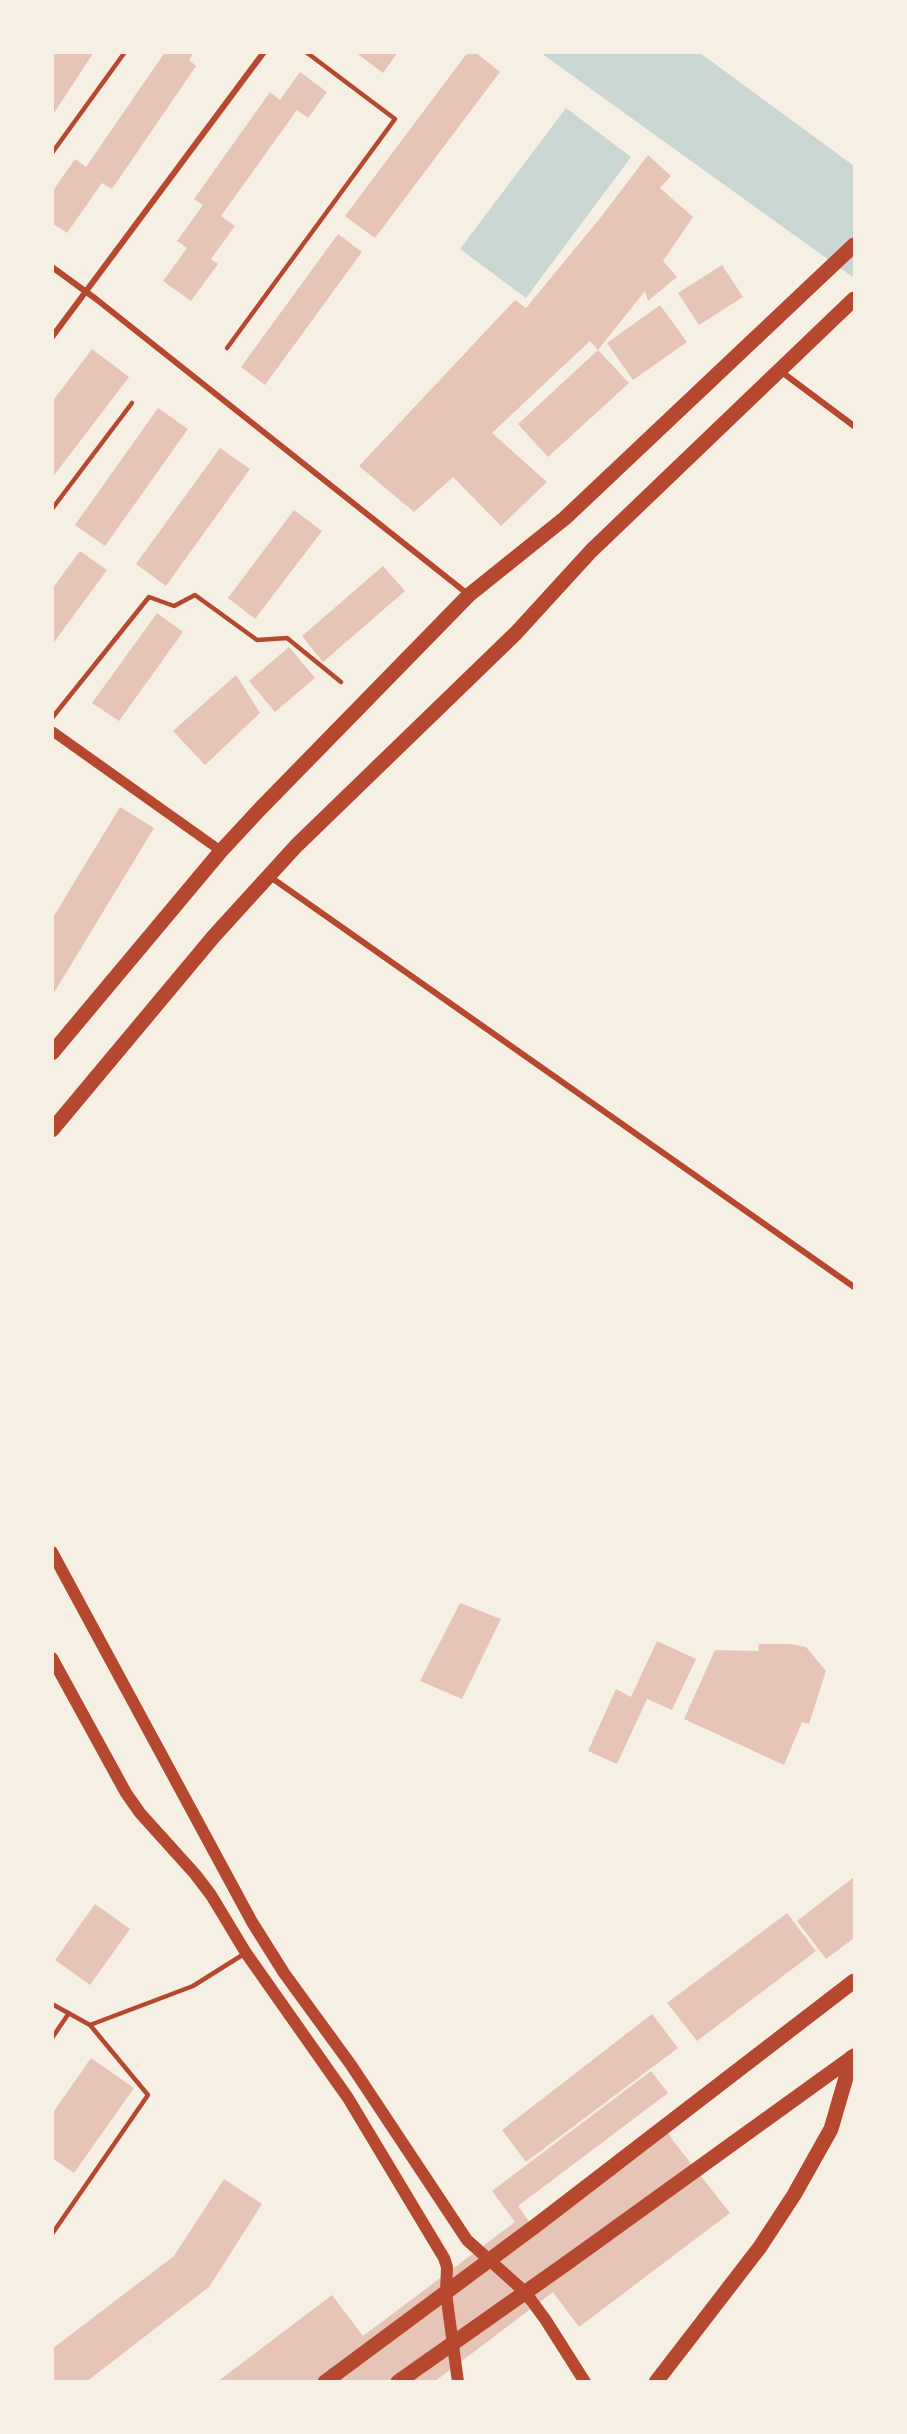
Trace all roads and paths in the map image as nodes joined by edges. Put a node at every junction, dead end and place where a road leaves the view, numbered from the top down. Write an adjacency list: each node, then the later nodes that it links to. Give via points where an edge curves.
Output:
1 (125, 52): 4 (lane)
2 (264, 52): 7 (street)
3 (306, 52): 10 (lane, via 395,119)
4 (52, 153)
5 (855, 244): 15 (main road, via 565,518)
6 (52, 267): 7 (street)
7 (87, 292): 9 (street); 15 (street)
8 (855, 299): 11 (main road)
9 (52, 337)
10 (227, 348)
11 (779, 370): 13 (street); 20 (main road, via 591,551 516,633)
12 (132, 403): 14 (lane)
13 (855, 426)
14 (52, 509)
15 (469, 595): 19 (main road)
16 (341, 682): 17 (lane, via 287,638 257,640 195,595 174,606 149,597)
17 (52, 718)
18 (52, 731): 19 (street)
19 (221, 851): 21 (main road)
20 (268, 875): 22 (main road); 23 (street)
21 (52, 1053)
22 (52, 1130)
23 (855, 1287)
24 (52, 1552): 34 (main road, via 262,1939 467,2240)
25 (52, 1658): 26 (main road, via 126,1793 195,1874)
26 (246, 1953): 30 (lane, via 193,1986); 36 (main road, via 348,2098 444,2258)
27 (855, 1981): 34 (main road)
28 (52, 2004): 29 (lane)
29 (69, 2013): 30 (lane); 31 (lane)
30 (90, 2025): 33 (lane, via 148,2095)
31 (52, 2038)
32 (854, 2057): 35 (main road); 42 (main road, via 831,2129 794,2195 760,2247)
33 (52, 2234)
34 (488, 2261): 35 (main road); 36 (main road)
35 (525, 2292): 37 (main road); 41 (main road)
36 (446, 2293): 37 (main road); 38 (main road)
37 (452, 2344): 39 (main road); 40 (main road)
38 (325, 2382)
39 (398, 2382)
40 (458, 2382)
41 (585, 2382)
42 (656, 2382)

